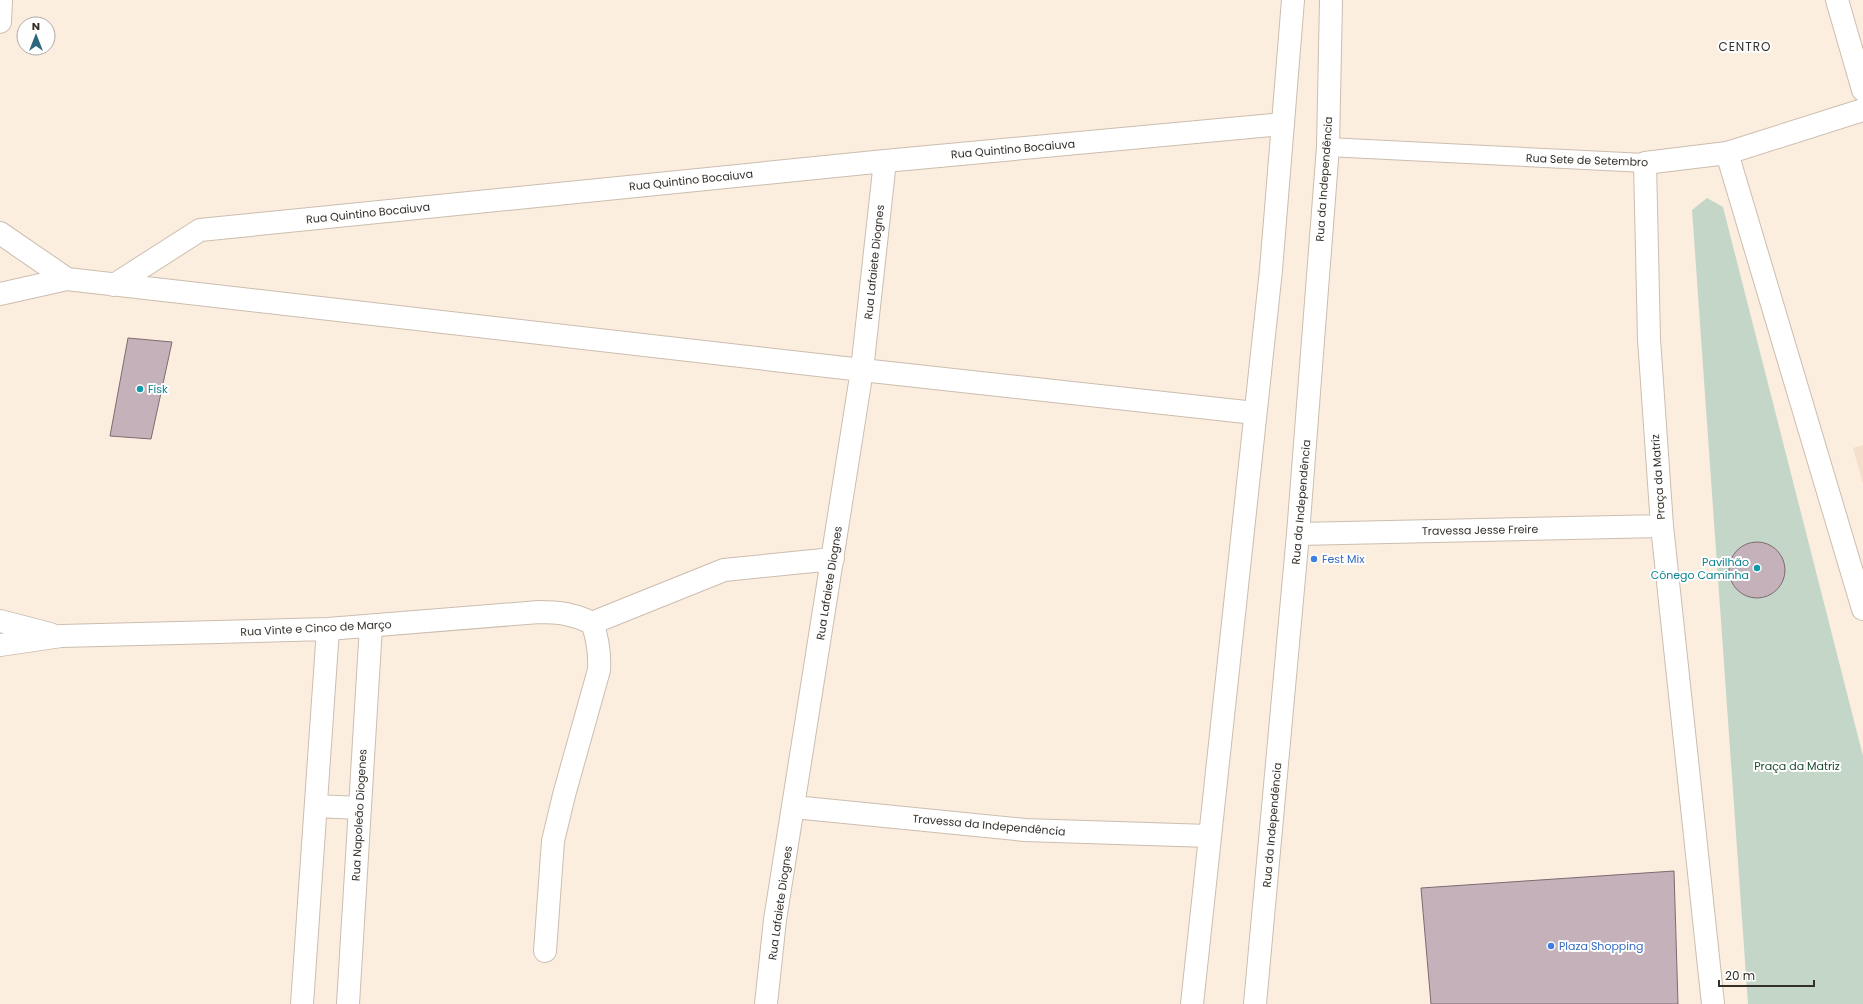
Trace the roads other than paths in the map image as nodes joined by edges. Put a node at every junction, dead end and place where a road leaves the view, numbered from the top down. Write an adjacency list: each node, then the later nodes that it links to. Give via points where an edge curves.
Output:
1 (1, 0): 5 (main road)
2 (1293, 0): 8 (main road)
3 (1331, 0): 9 (main road, Rua da Independência)
4 (1838, 0): 6 (main road)
5 (0, 22)
6 (1863, 90)
7 (1863, 110): 10 (main road, Rua Sete de Setembro)
8 (1283, 124): 11 (main road, Rua Quintino Bocaiuva); 18 (main road, via 1271,270)
9 (1328, 147): 12 (lane, Rua Sete de Setembro); 20 (main road, Rua da Independência)
10 (1727, 153): 12 (main road, Rua Sete de Setembro); 22 (main road)
11 (885, 161): 15 (main road, Rua Quintino Bocaiuva, via 200,230); 17 (main road, Rua Lafaiete Diognes)
12 (1645, 163): 19 (main road, Praça da Matriz, via 1650,340)
13 (0, 232): 14 (main road)
14 (67, 279): 15 (main road); 16 (main road)
15 (114, 285): 17 (main road)
16 (0, 294)
17 (862, 370): 18 (main road); 21 (main road, Rua Lafaiete Diognes)
18 (1255, 413): 32 (main road)
19 (1662, 526): 20 (main road, Travessa Jesse Freire); 39 (main road, Praça da Matriz)
20 (1298, 534): 38 (main road, Rua da Independência)
21 (833, 559): 24 (main road, via 724,570); 30 (main road, Rua Lafaiete Diognes)
22 (1863, 609)
23 (0, 621): 27 (main road, Rua Vinte e Cinco de Março)
24 (592, 623): 25 (main road, Rua Vinte e Cinco de Março, via 565,613 539,612); 33 (main road, via 600,653 599,670 553,841)
25 (371, 626): 26 (main road, Rua Vinte e Cinco de Março); 31 (main road, Rua Napoleão Diogenes)
26 (328, 630): 27 (main road, Rua Vinte e Cinco de Março); 29 (main road)
27 (61, 636): 28 (main road, Rua Vinte e Cinco de Março)
28 (0, 645)
29 (316, 806): 31 (main road); 34 (main road)
30 (794, 807): 32 (main road, Travessa da Independência, via 1025,830); 36 (main road, Rua Lafaiete Diognes)
31 (360, 808): 35 (main road, Rua Napoleão Diogenes)
32 (1209, 836): 37 (main road)
33 (545, 951)
34 (302, 1004)
35 (348, 1004)
36 (766, 1004)
37 (1192, 1004)
38 (1255, 1004)
39 (1713, 1004)

